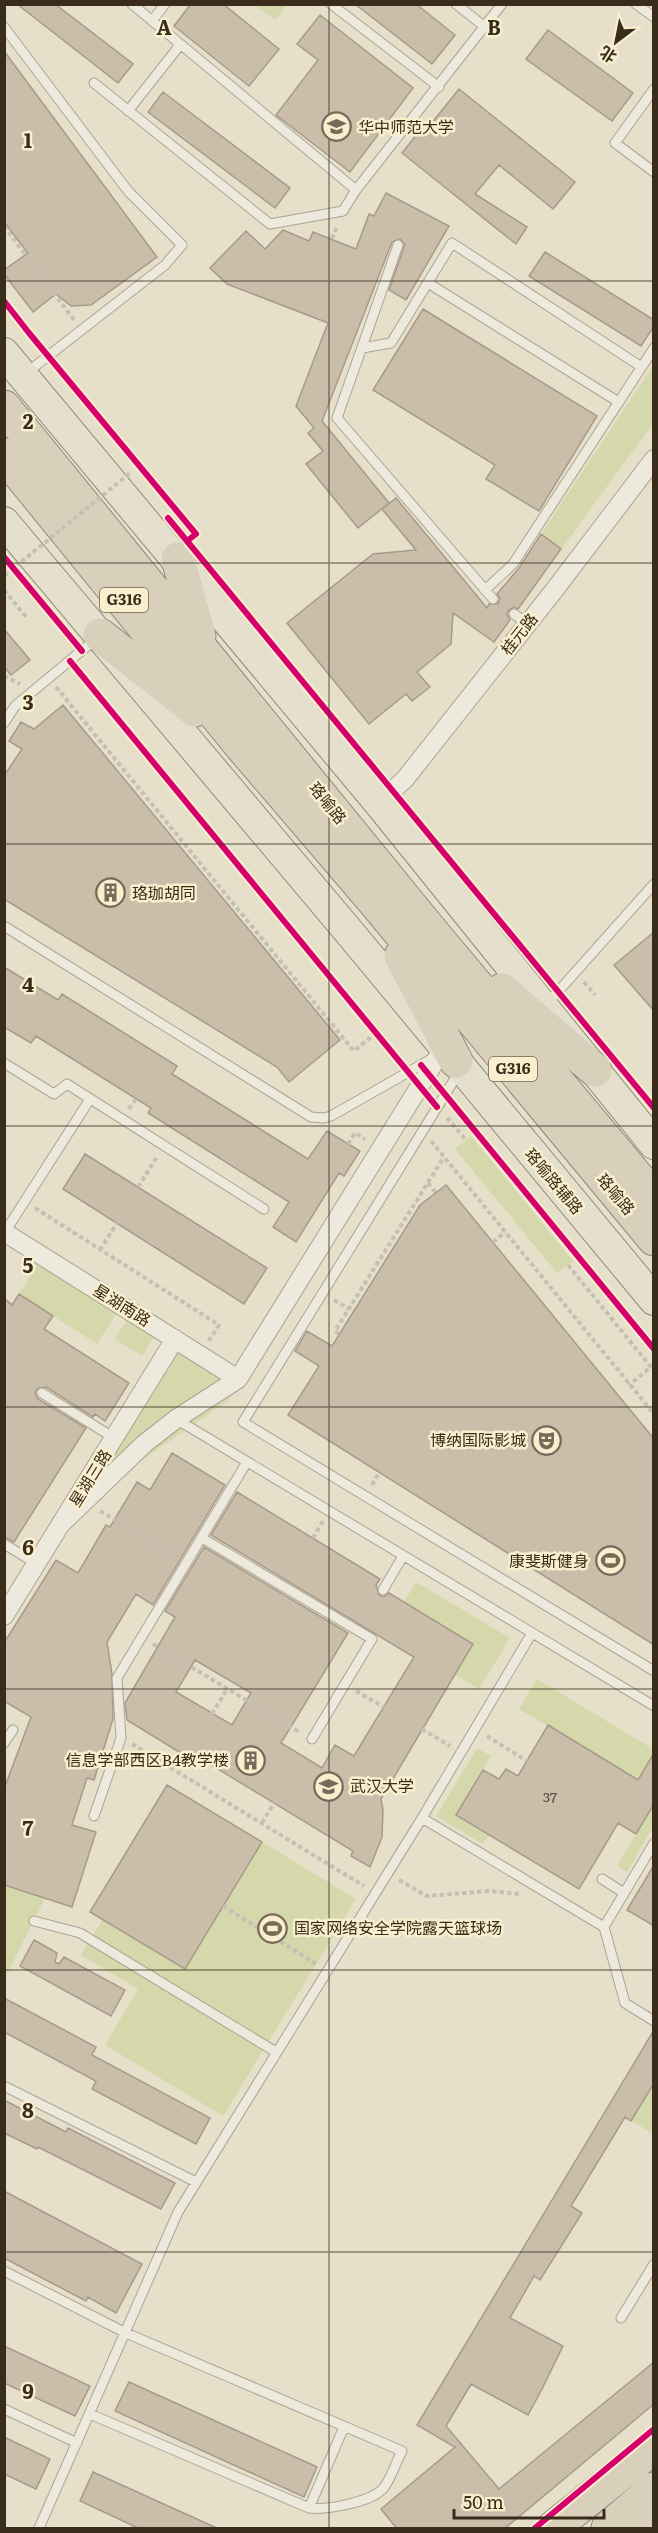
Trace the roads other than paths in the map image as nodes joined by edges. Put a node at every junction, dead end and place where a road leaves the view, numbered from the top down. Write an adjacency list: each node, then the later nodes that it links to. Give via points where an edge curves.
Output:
1 (132, 4): 8 (lane)
2 (165, 4): 8 (lane)
3 (331, 4): 13 (lane)
4 (456, 4): 10 (lane)
5 (502, 4): 10 (lane)
6 (636, 4): 7 (lane)
7 (654, 17)
8 (152, 21): 11 (lane)
9 (4, 27): 24 (lane, via 128,191 182,245 165,265)
10 (485, 27): 13 (lane)
11 (180, 45): 15 (lane); 17 (lane)
12 (94, 83): 15 (lane)
13 (439, 87): 17 (lane)
14 (654, 89): 16 (lane, via 615,143)
15 (128, 111): 17 (lane, via 270,224 343,211)
16 (654, 172)
17 (356, 190)
18 (398, 245): 20 (lane)
19 (428, 283): 20 (lane, via 391,343); 23 (lane, via 452,243); 25 (lane)
20 (362, 348): 31 (lane, via 337,418)
21 (654, 348): 23 (lane)
22 (4, 353): 24 (main road)
23 (640, 366): 25 (lane)
24 (23, 376): 30 (main road)
25 (617, 401): 31 (lane, via 513,564)
26 (4, 407): 34 (highway, 珞喻路)
27 (4, 455): 36 (highway, 珞喻路 / G316)
28 (654, 459): 37 (street, 桂元路, via 521,619 405,779)
29 (4, 522): 33 (main road, 珞喻路辅路)
30 (178, 560): 34 (highway); 37 (main road)
31 (485, 590): 32 (lane)
32 (493, 599)
33 (100, 635): 35 (lane, via 15,706); 36 (highway); 43 (main road, 珞喻路辅路)
34 (203, 649): 41 (highway, 珞喻路)
35 (4, 723)
36 (241, 746): 39 (highway, 珞喻路 / G316)
37 (379, 803): 42 (main road)
38 (654, 884): 42 (lane)
39 (372, 899): 43 (highway); 51 (highway, 珞喻路 / G316)
40 (4, 926): 43 (lane, via 311,1117 331,1116)
41 (428, 927): 42 (highway); 48 (highway, 珞喻路 / G316)
42 (539, 1013): 45 (highway)
43 (450, 1058): 52 (main road, 珞喻路辅路); 54 (street); 67 (lane, via 243,1422)
44 (4, 1063): 46 (lane, via 54,1094 67,1084)
45 (595, 1070): 47 (main road)
46 (90, 1099): 49 (lane); 50 (lane)
47 (654, 1144)
48 (654, 1197)
49 (264, 1209)
50 (5, 1232): 53 (street, 星湖南路)
51 (654, 1239)
52 (654, 1300)
53 (175, 1339): 54 (street, 星湖南路); 57 (street, 星湖三路)
54 (238, 1379): 56 (street)
55 (42, 1393): 57 (lane)
56 (176, 1419): 58 (lane); 59 (street, via 117,1468)
57 (114, 1438): 59 (street, 星湖三路)
58 (247, 1462): 60 (lane); 62 (lane)
59 (61, 1524): 63 (street, 星湖三路)
60 (202, 1538): 70 (lane, via 360,1628 372,1639); 72 (lane, via 117,1678 122,1738)
61 (4, 1544): 63 (lane)
62 (403, 1556): 64 (lane); 66 (lane)
63 (37, 1564): 65 (street, 星湖三路)
64 (383, 1590)
65 (4, 1616)
66 (532, 1633): 68 (lane); 73 (lane)
67 (654, 1671)
68 (654, 1706)
69 (13, 1730): 71 (lane)
70 (312, 1739)
71 (4, 1743)
72 (94, 1815)
73 (422, 1818): 78 (lane); 80 (lane)
74 (654, 1844): 76 (lane)
75 (602, 1879): 76 (lane)
76 (624, 1893): 78 (lane)
77 (34, 1921): 80 (lane, via 80,1933)
78 (604, 1927): 79 (lane, via 625,2003)
79 (654, 2021)
80 (276, 2052): 82 (lane)
81 (4, 2086): 82 (lane)
82 (196, 2182): 86 (lane, via 178,2212)
83 (654, 2264): 85 (lane)
84 (4, 2271): 86 (lane)
85 (621, 2318)
86 (126, 2332): 88 (lane); 89 (lane)
87 (4, 2409): 90 (lane)
88 (90, 2414): 90 (lane); 94 (lane)
89 (344, 2427): 94 (lane); 94 (lane, via 402,2451 385,2487 374,2496 324,2510)
90 (77, 2443): 97 (lane)
91 (654, 2447): 95 (highway)
92 (654, 2461): 95 (main road)
93 (654, 2489): 98 (highway)
94 (309, 2508)
95 (565, 2524)
96 (654, 2524): 99 (highway)
97 (39, 2529)
98 (608, 2529)
99 (648, 2529)

